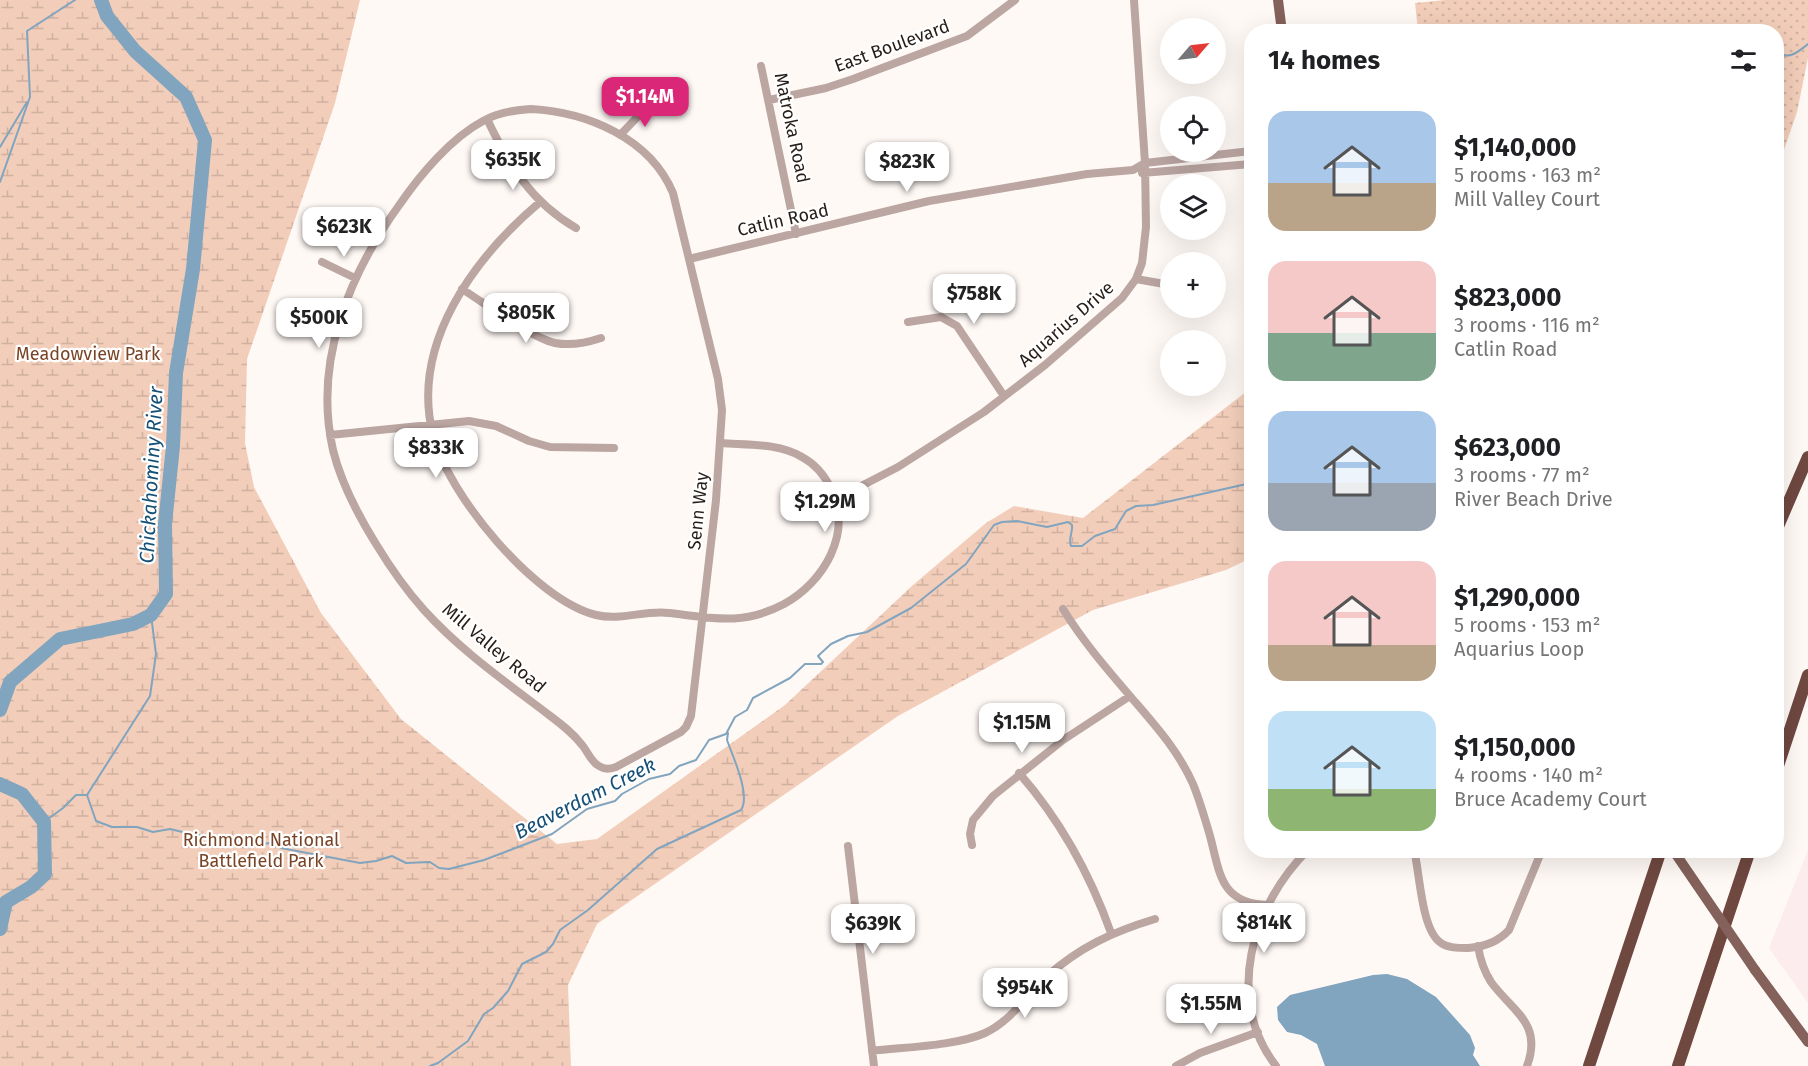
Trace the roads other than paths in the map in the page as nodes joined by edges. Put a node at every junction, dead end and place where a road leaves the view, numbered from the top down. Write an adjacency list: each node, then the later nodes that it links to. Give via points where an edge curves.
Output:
1 (1015, 0): 6 (street, East Boulevard, via 967,36 853,79)
2 (1134, 0): 11 (street, Aquarius Drive)
3 (1278, 0): 4 (main road)
4 (1281, 24)
5 (761, 66): 6 (street, Matroka Road)
6 (770, 100): 17 (street, Matroka Road)
7 (650, 104): 9 (street)
8 (486, 119): 9 (street, Mill Valley Road, via 517,110 560,112 591,120); 15 (street, via 509,161); 20 (street, Mill Valley Road, via 456,141 421,177 388,220)
9 (620, 135): 18 (street, Mill Valley Road, via 655,164 668,183)
10 (1244, 152): 11 (street, Catlin Road)
11 (1145, 163): 13 (street, Catlin Road); 14 (street, Aquarius Drive)
12 (1244, 165): 14 (street, Catlin Road)
13 (1133, 170): 14 (street, Catlin Road); 17 (street, Catlin Road, via 974,192)
14 (1145, 174): 21 (street, Aquarius Drive, via 1145,245)
15 (540, 202): 16 (street); 23 (street, via 503,236)
16 (576, 228)
17 (796, 234): 18 (street, Catlin Road)
18 (689, 259): 29 (street, Senn Way, via 721,394)
19 (322, 262): 20 (street)
20 (356, 278): 28 (street, Mill Valley Road, via 332,353)
21 (1136, 279): 22 (street); 26 (street, Aquarius Drive, via 1122,298)
22 (1160, 283)
23 (462, 289): 25 (street, via 545,340 576,345); 27 (street, via 442,328 431,366)
24 (908, 322): 26 (street, via 941,317 957,326)
25 (601, 338)
26 (1004, 396): 32 (street, Aquarius Drive, via 898,467)
27 (431, 425): 28 (street); 30 (street, via 482,423 550,447); 35 (street, via 443,463 470,507 500,545 550,590 580,609 602,616 666,612)
28 (330, 435): 39 (street, Mill Valley Road, via 343,481 368,531 403,585 448,634 571,733 597,765 616,767)
29 (721, 443): 32 (street, via 793,452 812,463); 35 (street, Senn Way)
30 (614, 448)
31 (1808, 457): 33 (highway)
32 (836, 499): 35 (street, via 837,537 826,563 807,587 787,602 759,614 731,619)
33 (1784, 512)
34 (1063, 609): 37 (street)
35 (702, 617): 39 (street, Senn Way, via 689,721 681,732)
36 (1808, 675): 38 (highway)
37 (1130, 696): 40 (street); 49 (street, via 1165,736 1184,766 1226,888 1247,903)
38 (1784, 747)
39 (651, 748)
40 (1019, 773): 41 (street, via 975,817 970,834); 51 (street, via 1074,848)
41 (972, 845)
42 (849, 846): 55 (street)
43 (1301, 858): 49 (street, via 1284,876)
44 (1415, 858): 52 (street, via 1432,933 1449,947)
45 (1539, 858): 52 (street, via 1509,930 1503,937)
46 (1658, 858): 60 (highway)
47 (1678, 858): 54 (main road, bridge)
48 (1747, 858): 61 (highway)
49 (1267, 905): 53 (street, via 1255,936 1249,969 1250,1001)
50 (1155, 919): 51 (street)
51 (1111, 933): 55 (street, via 1063,963 1007,1019 986,1033 965,1040)
52 (1478, 946): 59 (street, via 1491,981 1527,1024 1532,1041)
53 (1258, 1032): 57 (street); 58 (street)
54 (1808, 1042)
55 (872, 1051): 56 (street)
56 (874, 1066)
57 (1176, 1066)
58 (1276, 1066)
59 (1527, 1066)
60 (1589, 1066)
61 (1678, 1066)

